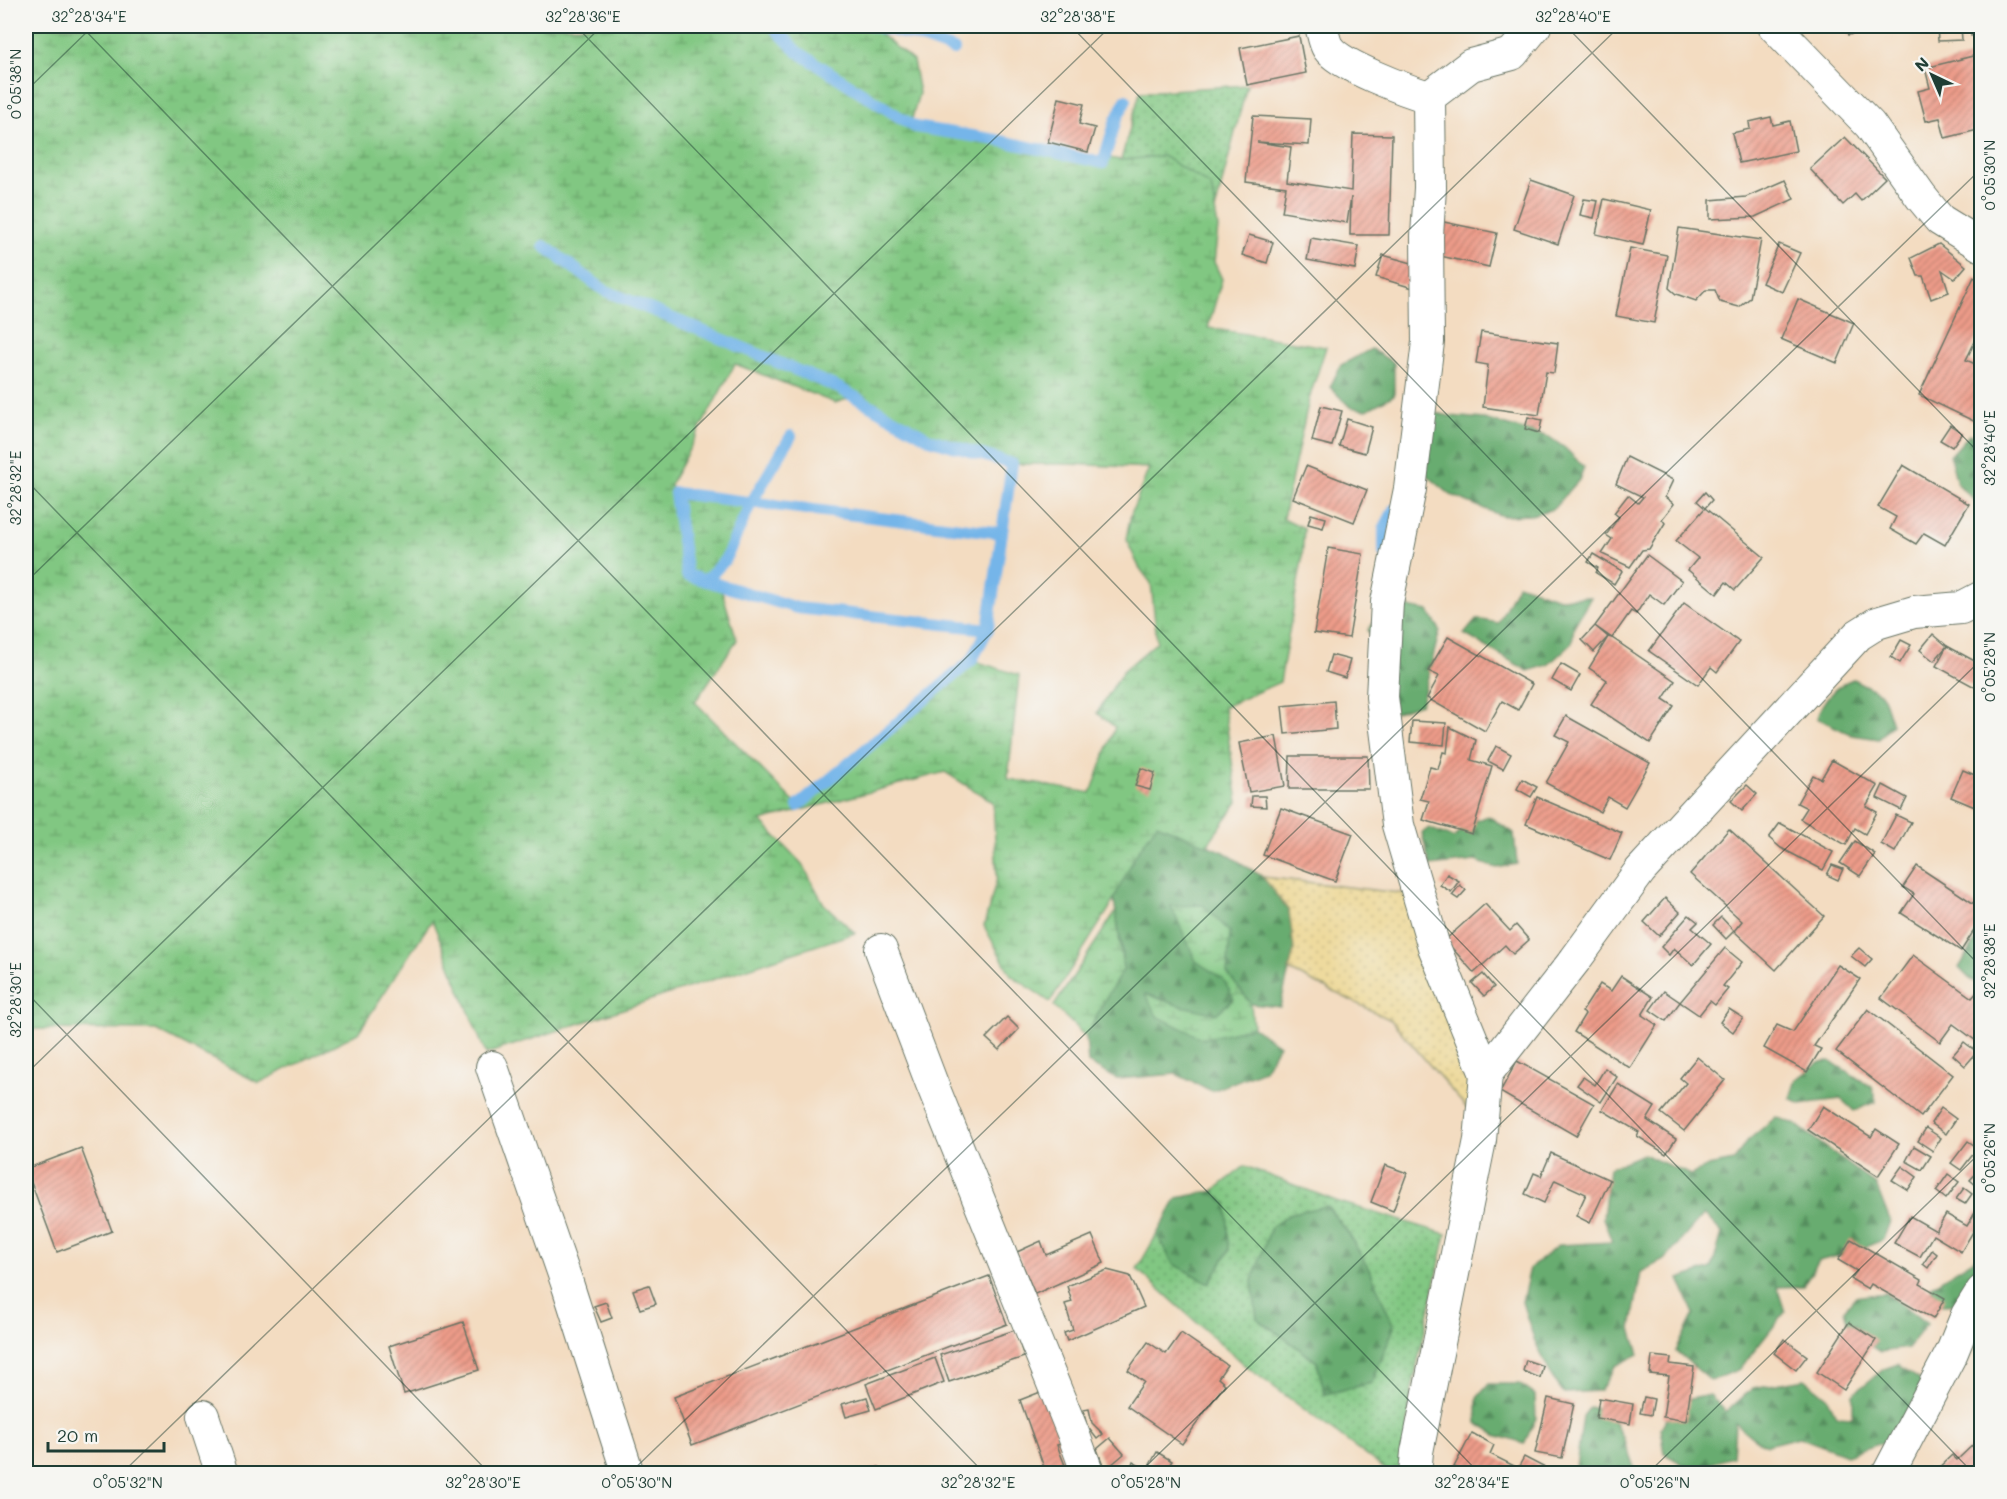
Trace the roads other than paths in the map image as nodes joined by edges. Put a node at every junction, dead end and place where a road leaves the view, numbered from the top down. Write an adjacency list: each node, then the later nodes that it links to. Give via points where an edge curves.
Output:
1 (1321, 26): 4 (street, via 1328,48 1341,59 1410,92)
2 (1535, 26): 4 (street, via 1512,54 1471,65)
3 (1774, 26): 5 (street, via 1870,125 1940,220)
4 (1430, 97): 9 (street, via 1428,342 1410,489 1387,602 1382,697 1398,825 1434,947)
5 (1982, 246)
6 (1982, 597): 9 (street, via 1961,608 1914,612 1877,623 1858,635 1640,871)
7 (881, 950): 14 (street)
8 (492, 1068): 13 (street)
9 (1486, 1074): 15 (street, via 1480,1140)
10 (1982, 1291): 16 (street)
11 (203, 1416): 12 (street)
12 (222, 1473)
13 (628, 1473)
14 (1088, 1473)
15 (1415, 1473)
16 (1888, 1473)

